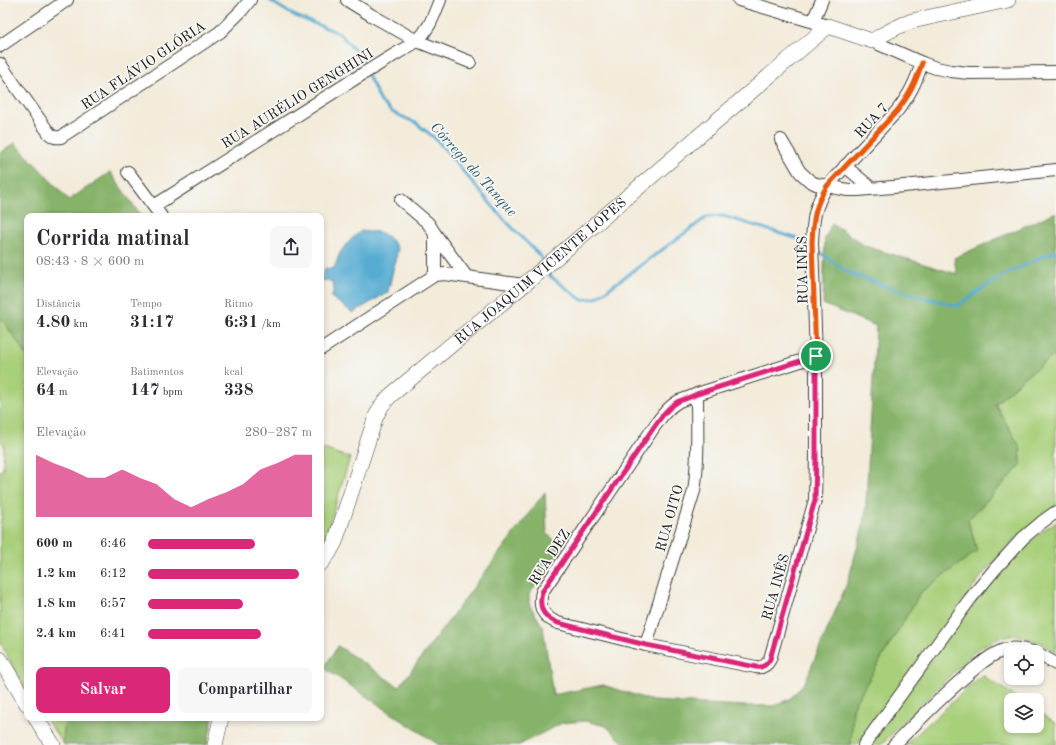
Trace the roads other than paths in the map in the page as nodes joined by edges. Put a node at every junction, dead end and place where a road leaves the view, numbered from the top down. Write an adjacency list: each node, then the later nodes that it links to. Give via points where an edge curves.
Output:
1 (66, 0): 12 (street)
2 (250, 0): 15 (street, RUA FLÁVIO GLÓRIA, via 220,32 57,138 49,133)
3 (347, 0): 10 (street)
4 (440, 0): 10 (street, RUA AURÉLIO GENGHINI, via 429,28)
5 (739, 0): 8 (street)
6 (822, 0): 8 (street)
7 (1008, 0): 11 (street, via 912,21)
8 (812, 21): 9 (street)
9 (828, 26): 11 (street); 29 (street, RUA JOAQUIM VICENTE LOPES)
10 (417, 41): 13 (street); 24 (street, RUA AURÉLIO GENGHINI)
11 (872, 41): 14 (street)
12 (0, 46)
13 (470, 62)
14 (922, 63): 16 (street, via 936,68 969,72); 18 (street, RUA 7, via 906,99)
15 (0, 64)
16 (1056, 72)
17 (781, 140): 21 (street, via 804,177 816,184)
18 (845, 166): 21 (street, RUA 7); 22 (street)
19 (1056, 170): 22 (street)
20 (128, 172): 24 (street)
21 (827, 186): 22 (street, via 853,190); 31 (street, RUA INÊS, via 817,206 813,228)
22 (871, 188)
23 (401, 200): 26 (street, via 428,224)
24 (154, 206): 25 (street)
25 (159, 213)
26 (435, 234): 27 (street); 28 (street)
27 (435, 274): 28 (street); 30 (street)
28 (466, 276): 29 (street)
29 (524, 285): 34 (street, RUA JOAQUIM VICENTE LOPES, via 382,405 370,431 335,542)
30 (324, 347)
31 (816, 356): 32 (street); 39 (street, RUA INÊS, via 815,500)
32 (697, 394): 35 (street, RUA OITO, via 698,452 694,491); 35 (street, RUA DEZ, via 670,407 662,416 542,592 540,601 545,615 558,623)
33 (1056, 512): 46 (street, via 1023,538 970,599)
34 (324, 559)
35 (646, 645): 39 (street, RUA DEZ, via 756,667 768,664)
36 (1004, 650): 47 (street, via 985,660 956,683)
37 (1044, 657): 40 (street)
38 (0, 659): 41 (street)
39 (770, 659)
40 (1056, 664)
41 (24, 699)
42 (38, 721): 44 (street)
43 (220, 721): 45 (street)
44 (53, 745)
45 (215, 745)
46 (864, 745)
47 (894, 745)

